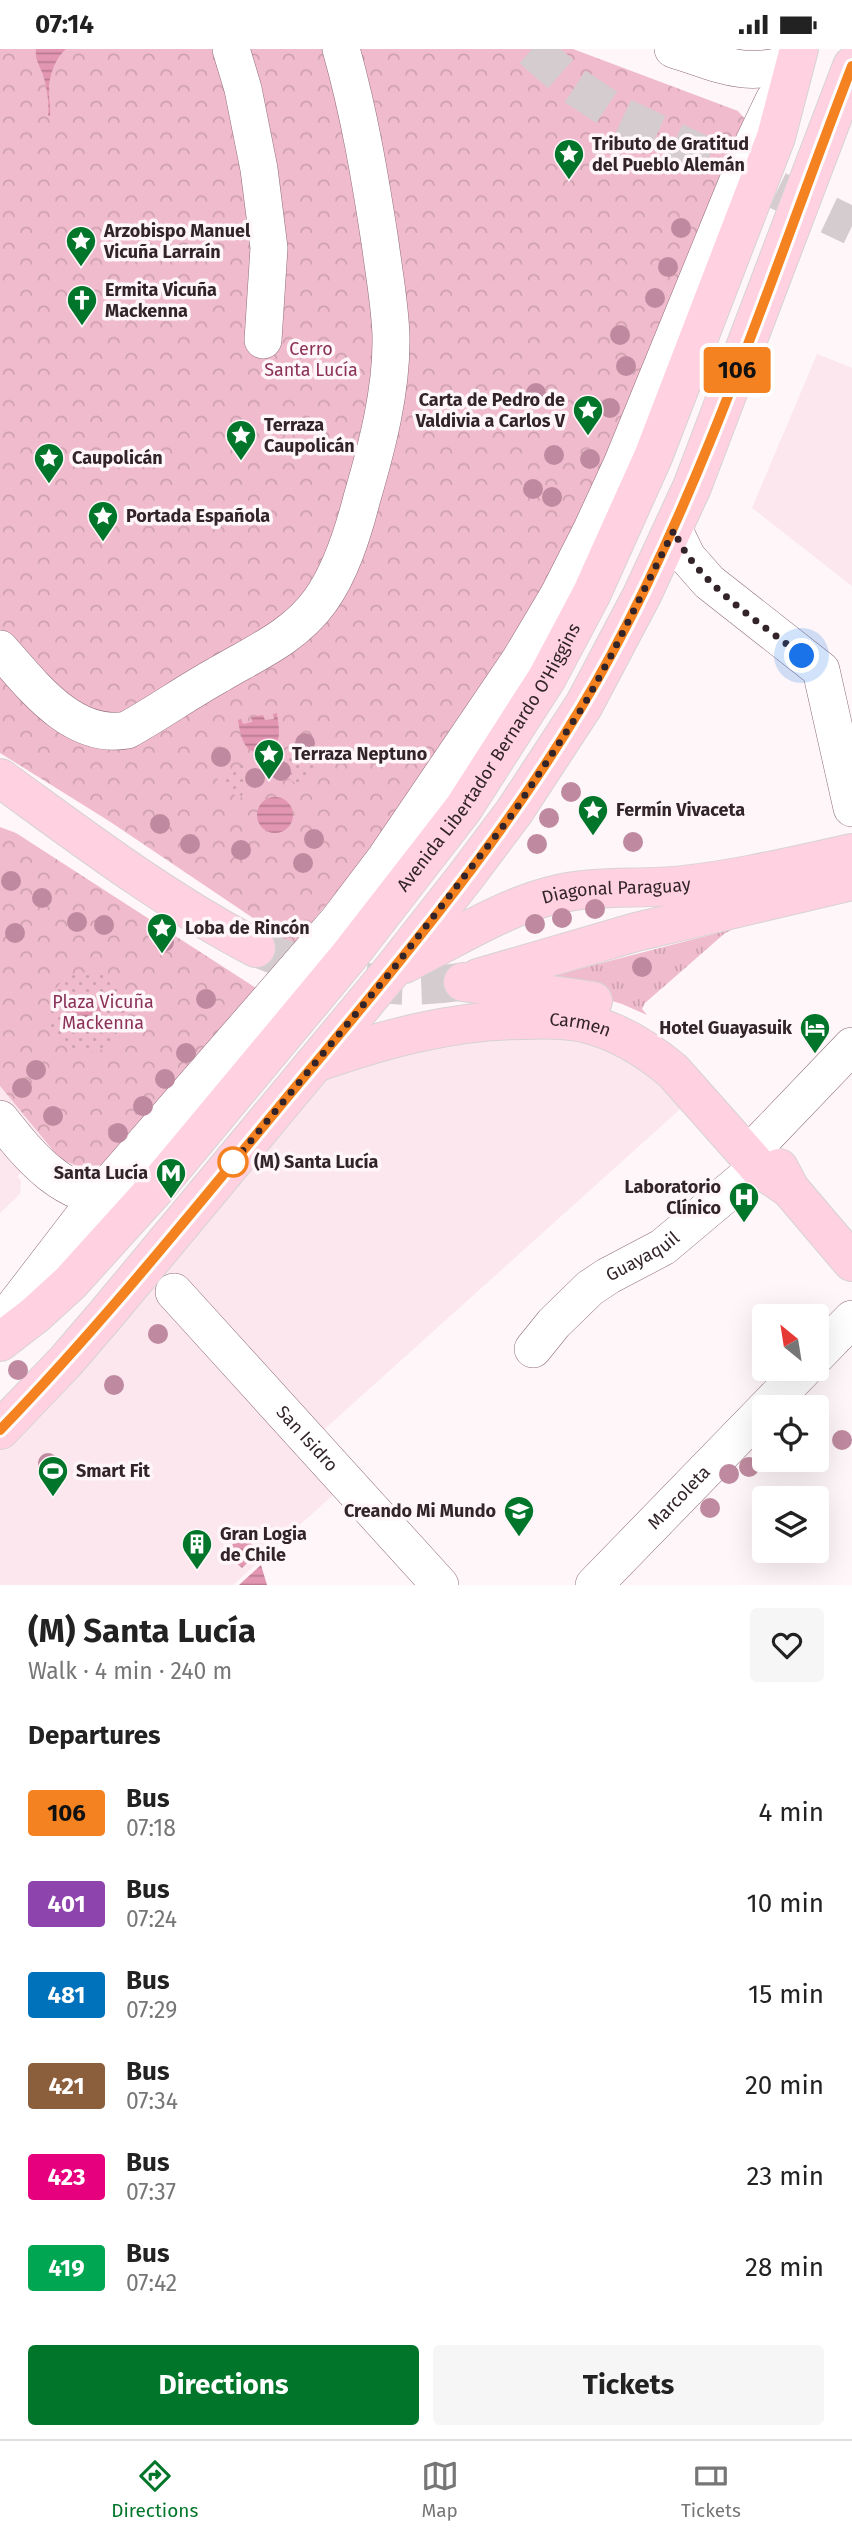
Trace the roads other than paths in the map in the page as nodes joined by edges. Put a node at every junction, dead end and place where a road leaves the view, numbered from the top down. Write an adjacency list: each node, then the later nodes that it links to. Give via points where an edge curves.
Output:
1 (231, 49): 6 (street, via 259,169 269,248)
2 (341, 49): 8 (street, via 370,179 391,336 387,389 373,458 352,534 321,600 275,643 127,730 111,733 60,711)
3 (673, 49): 4 (street, via 748,71 771,70)
4 (797, 55): 22 (main road, Avenida Libertador Bernardo O'Higgins, via 776,137 658,445 591,595 547,678 463,809 407,883); 23 (street, Avenida Libertador Bernardo O'Higgins, via 753,143 597,519 520,660 338,921)
5 (852, 66): 7 (main road)
6 (263, 340)
7 (674, 530): 9 (street, via 687,557 709,582); 16 (main road, via 612,654 550,760)
8 (0, 649)
9 (836, 666): 12 (street)
10 (0, 778): 11 (main road)
11 (17, 805): 15 (main road)
12 (852, 808)
13 (852, 853): 16 (main road, Diagonal Paraguay, via 693,884 586,890 548,897)
14 (852, 881): 17 (main road, Diagonal Paraguay, via 636,932)
15 (256, 948)
16 (393, 969): 19 (main road)
17 (461, 982): 21 (main road, Carmen, via 580,997 633,1015 690,1056)
18 (852, 1046): 21 (street, Guayaquil)
19 (315, 1063): 21 (main road, Carmen, via 373,1043 448,1026 513,1020 584,1023 623,1037 657,1058); 34 (main road, via 91,1332)
20 (0, 1119): 23 (street, via 50,1175)
21 (760, 1154): 24 (main road, Carmen); 30 (street, Guayaquil, via 663,1247 582,1295)
22 (156, 1188): 23 (street, via 127,1196); 28 (main road, Avenida Libertador Bernardo O'Higgins, via 69,1283)
23 (99, 1196): 27 (street, Avenida Libertador Bernardo O'Higgins)
24 (852, 1262)
25 (174, 1292): 35 (street, San Isidro)
26 (852, 1319): 29 (street)
27 (0, 1325)
28 (0, 1342)
29 (830, 1342)
30 (533, 1349)
31 (792, 1381): 32 (street, Marcoleta)
32 (779, 1395)
33 (752, 1422): 36 (street, Marcoleta)
34 (0, 1430)
35 (440, 1585)
36 (594, 1585)

